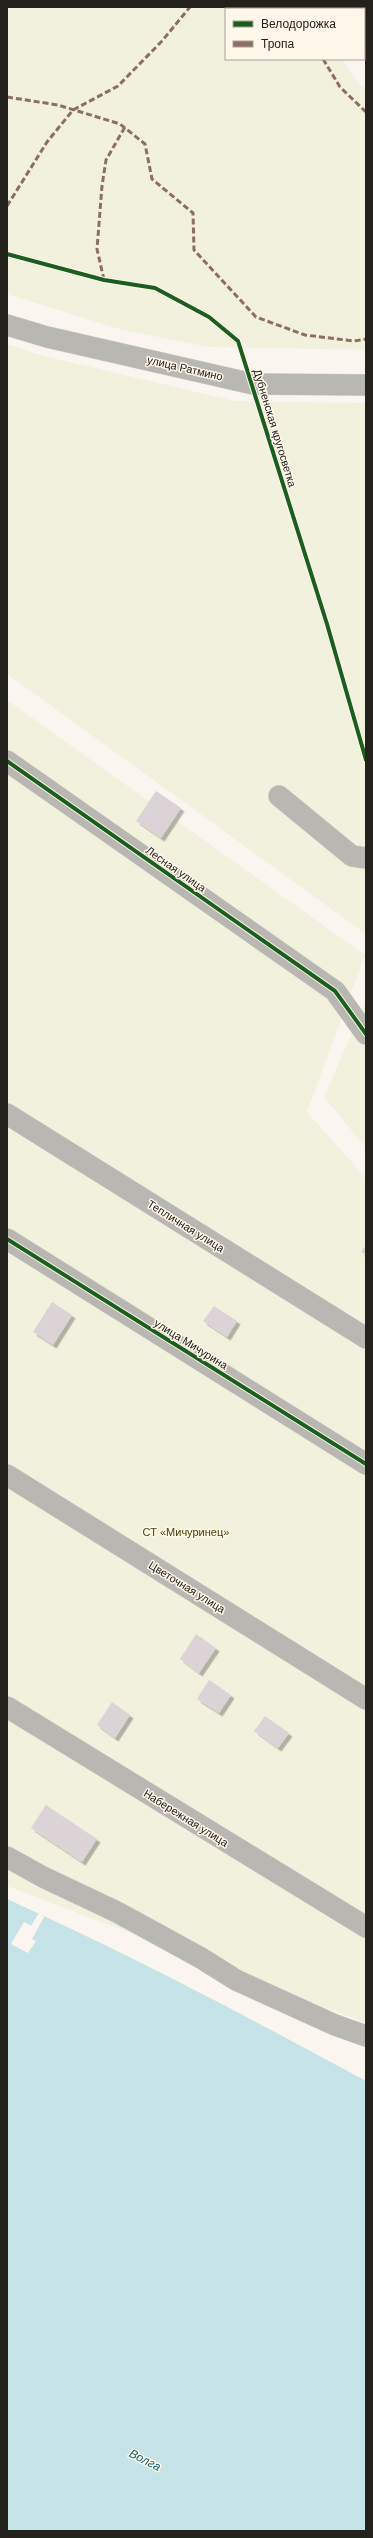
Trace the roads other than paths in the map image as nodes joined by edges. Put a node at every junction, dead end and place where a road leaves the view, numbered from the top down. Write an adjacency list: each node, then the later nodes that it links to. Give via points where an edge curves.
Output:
1 (7, 325): 2 (street, улица Ратмино, via 47,337 253,384)
2 (366, 386)
3 (7, 760): 6 (street, Лесная улица, via 335,991)
4 (279, 796): 5 (street, via 352,856)
5 (366, 858)
6 (366, 1034)
7 (7, 1114): 9 (street, Тепличная улица)
8 (7, 1239): 10 (street, улица Мичурина)
9 (366, 1338)
10 (366, 1464)
11 (7, 1475): 12 (street, Цветочная улица)
12 (366, 1699)
13 (7, 1707): 15 (street, Набережная улица)
14 (7, 1857): 16 (street, via 123,1915 236,1980 335,2025)
15 (366, 1927)
16 (366, 2036)

